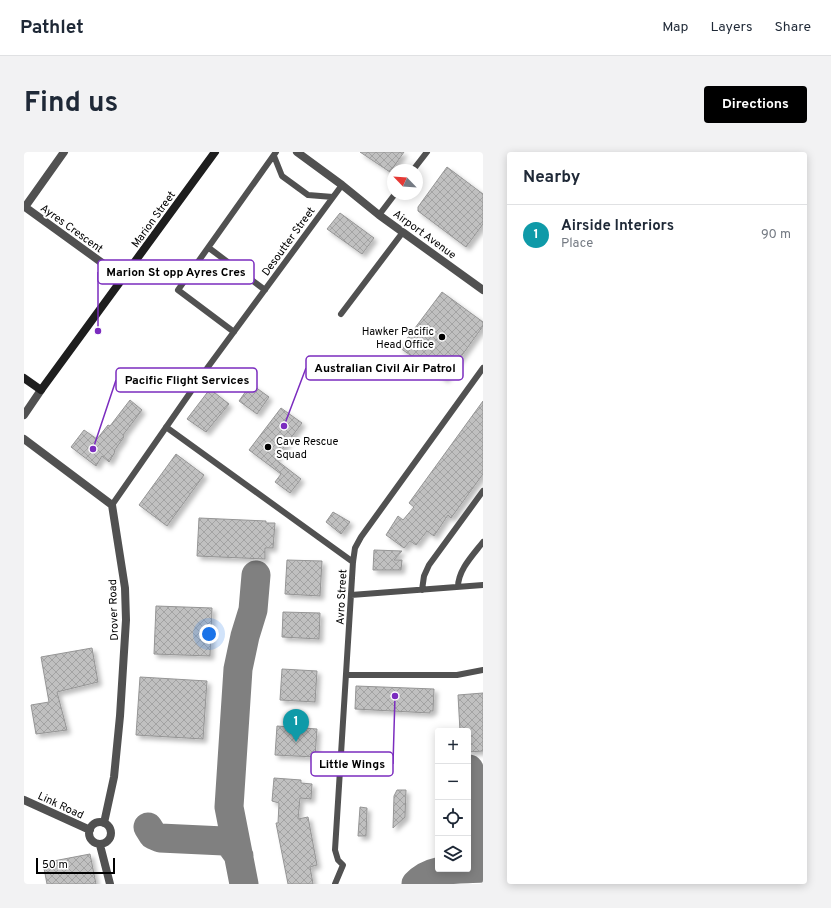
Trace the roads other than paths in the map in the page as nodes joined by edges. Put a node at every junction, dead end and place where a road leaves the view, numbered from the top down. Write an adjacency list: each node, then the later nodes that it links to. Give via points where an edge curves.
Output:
1 (64, 152): 13 (street, Ayres Crescent, via 25,208)
2 (215, 152): 13 (main road, Marion Street)
3 (297, 152): 7 (street, Airport Avenue)
4 (427, 152): 6 (lane)
5 (275, 154): 8 (lane, via 282,176 308,195); 12 (lane)
6 (418, 164)
7 (342, 185): 8 (lane, Desoutter Street); 10 (street, Airport Avenue)
8 (333, 197): 14 (lane, Desoutter Street)
9 (390, 200): 10 (lane)
10 (379, 215): 11 (street, Airport Avenue)
11 (403, 232): 15 (street, Airport Avenue); 16 (lane)
12 (209, 248): 14 (lane); 17 (lane, via 178,290)
13 (123, 278): 20 (main road, Marion Street)
14 (265, 290): 17 (lane, Desoutter Street)
15 (483, 290)
16 (341, 314)
17 (234, 332): 22 (lane, Desoutter Street)
18 (483, 368): 27 (lane, Avro Street, via 361,537 355,548)
19 (24, 378): 20 (main road)
20 (41, 390): 21 (street, Marion Street)
21 (24, 415)
22 (166, 427): 25 (lane, Desoutter Street); 27 (lane)
23 (24, 439): 25 (street)
24 (483, 491): 30 (lane, via 428,565)
25 (112, 505): 35 (street, Drover Road, via 125,588 126,636 114,777)
26 (483, 542): 29 (lane, via 461,572)
27 (353, 562): 31 (lane, Avro Street)
28 (483, 585): 29 (lane)
29 (458, 587): 30 (lane)
30 (422, 590): 31 (lane)
31 (351, 595): 33 (lane, Avro Street)
32 (483, 670): 33 (lane, via 457,675)
33 (346, 675): 39 (lane, Avro Street, via 336,850 338,860 343,865)
34 (24, 800): 36 (street, Link Road)
35 (104, 823): 36 (street, via 97,823); 37 (street, via 110,828 111,835 108,841)
36 (90, 830): 37 (street, via 92,840)
37 (100, 844): 38 (street)
38 (110, 884)
39 (335, 884)

